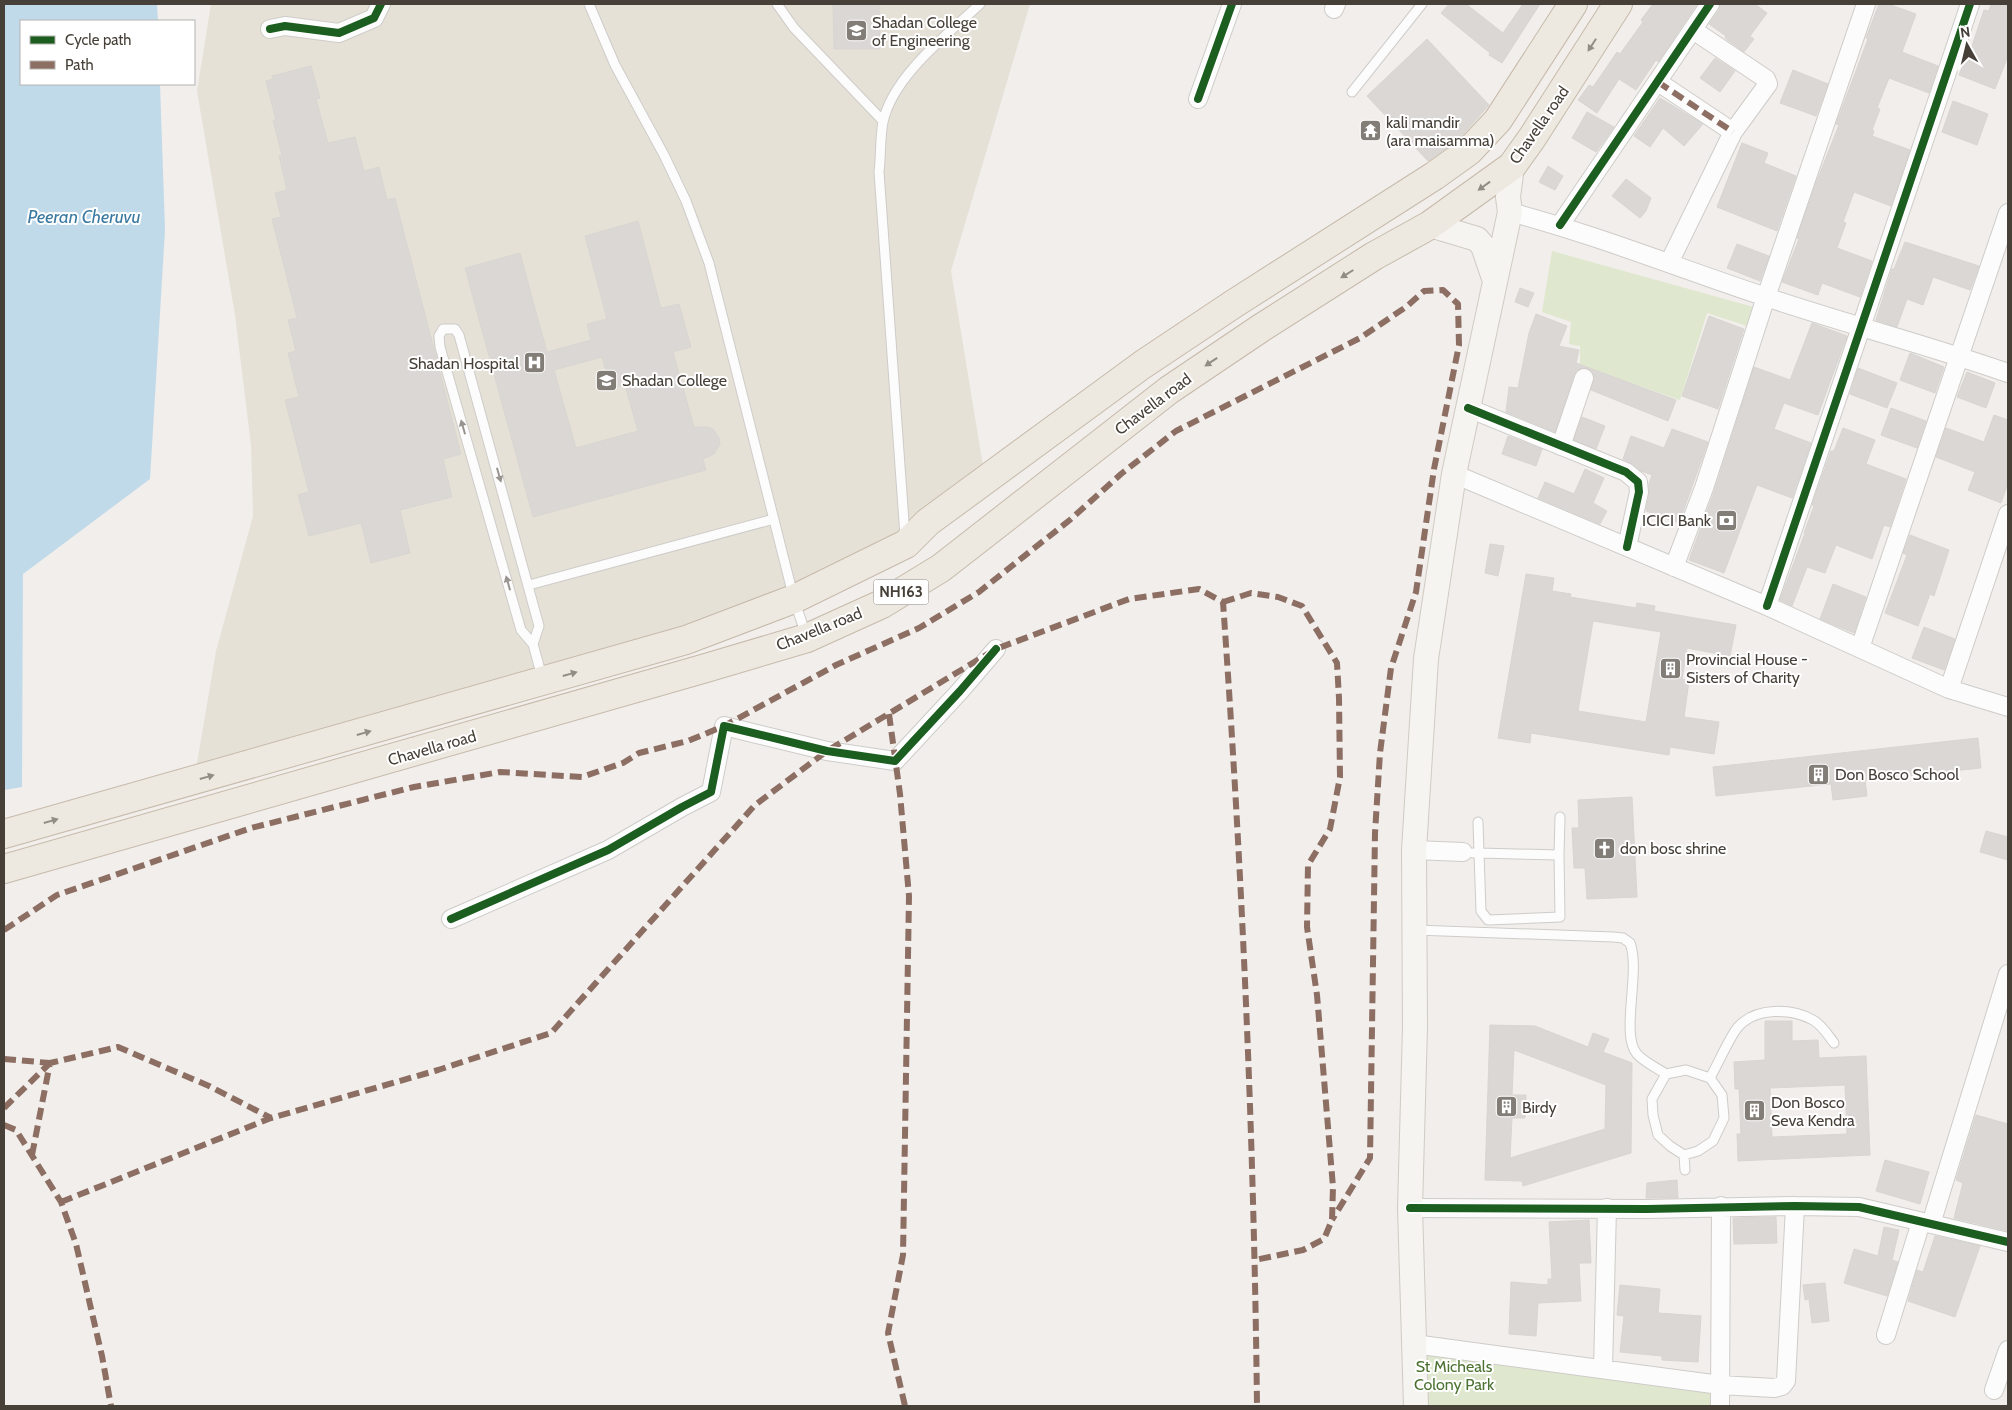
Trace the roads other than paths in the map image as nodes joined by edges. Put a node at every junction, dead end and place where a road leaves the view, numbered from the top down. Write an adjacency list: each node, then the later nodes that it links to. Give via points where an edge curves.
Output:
1 (381, 4): 12 (street, via 374,18 339,33 285,26)
2 (589, 4): 35 (lane, via 615,65 664,155 709,263)
3 (777, 4): 17 (lane, via 794,28)
4 (980, 4): 17 (lane, via 923,58 894,93)
5 (1232, 4): 16 (street)
6 (1422, 4): 15 (lane)
7 (1573, 4): 36 (highway, Chavella road / NH163, via 1498,120 1469,151 1142,365 928,522)
8 (1618, 4): 19 (highway, Chavella road / NH163, one-way to 19)
9 (1710, 4): 13 (street)
10 (1866, 4): 26 (street)
11 (1970, 4): 27 (street)
12 (270, 29)
13 (1693, 30): 14 (street); 18 (street, via 1768,82)
14 (1658, 82): 18 (street); 23 (street)
15 (1352, 92)
16 (1198, 99)
17 (883, 122): 36 (lane, via 879,172)
18 (1733, 132): 24 (street)
19 (1512, 166): 20 (main road, via 1508,197); 22 (highway, Chavella road / NH163, one-way to 22)
20 (1510, 212): 23 (street); 25 (main road)
21 (2008, 213): 28 (street)
22 (1430, 225): 25 (main road, via 1477,239 1483,246); 42 (highway, Chavella road / NH163, one-way to 42, via 1350,272 1169,390 941,568 882,604)
23 (1560, 225): 24 (street)
24 (1669, 263): 26 (street)
25 (1495, 281): 31 (main road)
26 (1766, 297): 27 (street); 38 (street, via 1704,488)
27 (1862, 327): 28 (street); 41 (street)
28 (1960, 356): 29 (street); 44 (street)
29 (2008, 373)
30 (1584, 378): 32 (street)
31 (1468, 408): 32 (street); 33 (main road)
32 (1561, 446): 37 (street, via 1626,472 1638,482 1639,492)
33 (1454, 474): 37 (street); 52 (main road, via 1426,659)
34 (2008, 514): 47 (street)
35 (774, 519): 39 (lane); 40 (lane)
36 (906, 544): 40 (highway, Chavella road / NH163)
37 (1627, 547): 38 (street)
38 (1674, 566): 41 (street)
39 (529, 585): 43 (lane, via 539,626); 43 (lane, one-way to 39, via 521,630 440,347 439,336 443,329 455,328 459,335)
40 (794, 599): 42 (lane); 46 (highway, Chavella road / NH163, one-way to 40, via 686,640)
41 (1767, 606): 44 (street)
42 (807, 638): 55 (highway, Chavella road / NH163)
43 (533, 644): 46 (lane)
44 (1860, 648): 47 (street)
45 (996, 649): 56 (street, via 895,761 827,751 724,726 711,792 608,850)
46 (543, 682): 51 (highway, Chavella road / NH163, one-way to 46)
47 (1949, 689): 48 (street)
48 (2008, 707)
49 (1560, 817): 54 (lane)
50 (1478, 822): 53 (lane)
51 (4, 834)
52 (1414, 850): 53 (street); 57 (main road)
53 (1471, 853): 54 (lane); 54 (lane, via 1480,911 1488,920 1560,917)
54 (1559, 855)
55 (4, 868)
56 (451, 919)
57 (1414, 930): 60 (lane, via 1623,938 1630,943 1633,960 1630,1038 1636,1053); 66 (main road)
58 (2008, 974): 68 (street)
59 (1834, 1043): 61 (lane, via 1814,1021 1793,1013 1753,1016 1737,1027)
60 (1666, 1074): 61 (lane, via 1686,1070); 62 (lane, via 1652,1099 1653,1115 1658,1135)
61 (1710, 1078): 62 (lane, via 1722,1095 1724,1118 1713,1141)
62 (1684, 1155): 63 (lane)
63 (1685, 1170)
64 (1721, 1206): 65 (street); 67 (street); 74 (street)
65 (1795, 1206): 68 (street, via 1859,1207); 74 (street, via 1786,1381 1774,1388)
66 (1410, 1208): 67 (street); 71 (main road)
67 (1607, 1208): 73 (street)
68 (1926, 1223): 69 (street); 70 (street)
69 (2008, 1242)
70 (1886, 1335)
71 (1414, 1344): 73 (street); 76 (main road)
72 (2008, 1350): 75 (street)
73 (1603, 1369): 74 (street)
74 (1720, 1385): 77 (street)
75 (1994, 1390)
76 (1416, 1406)
77 (1720, 1406)

